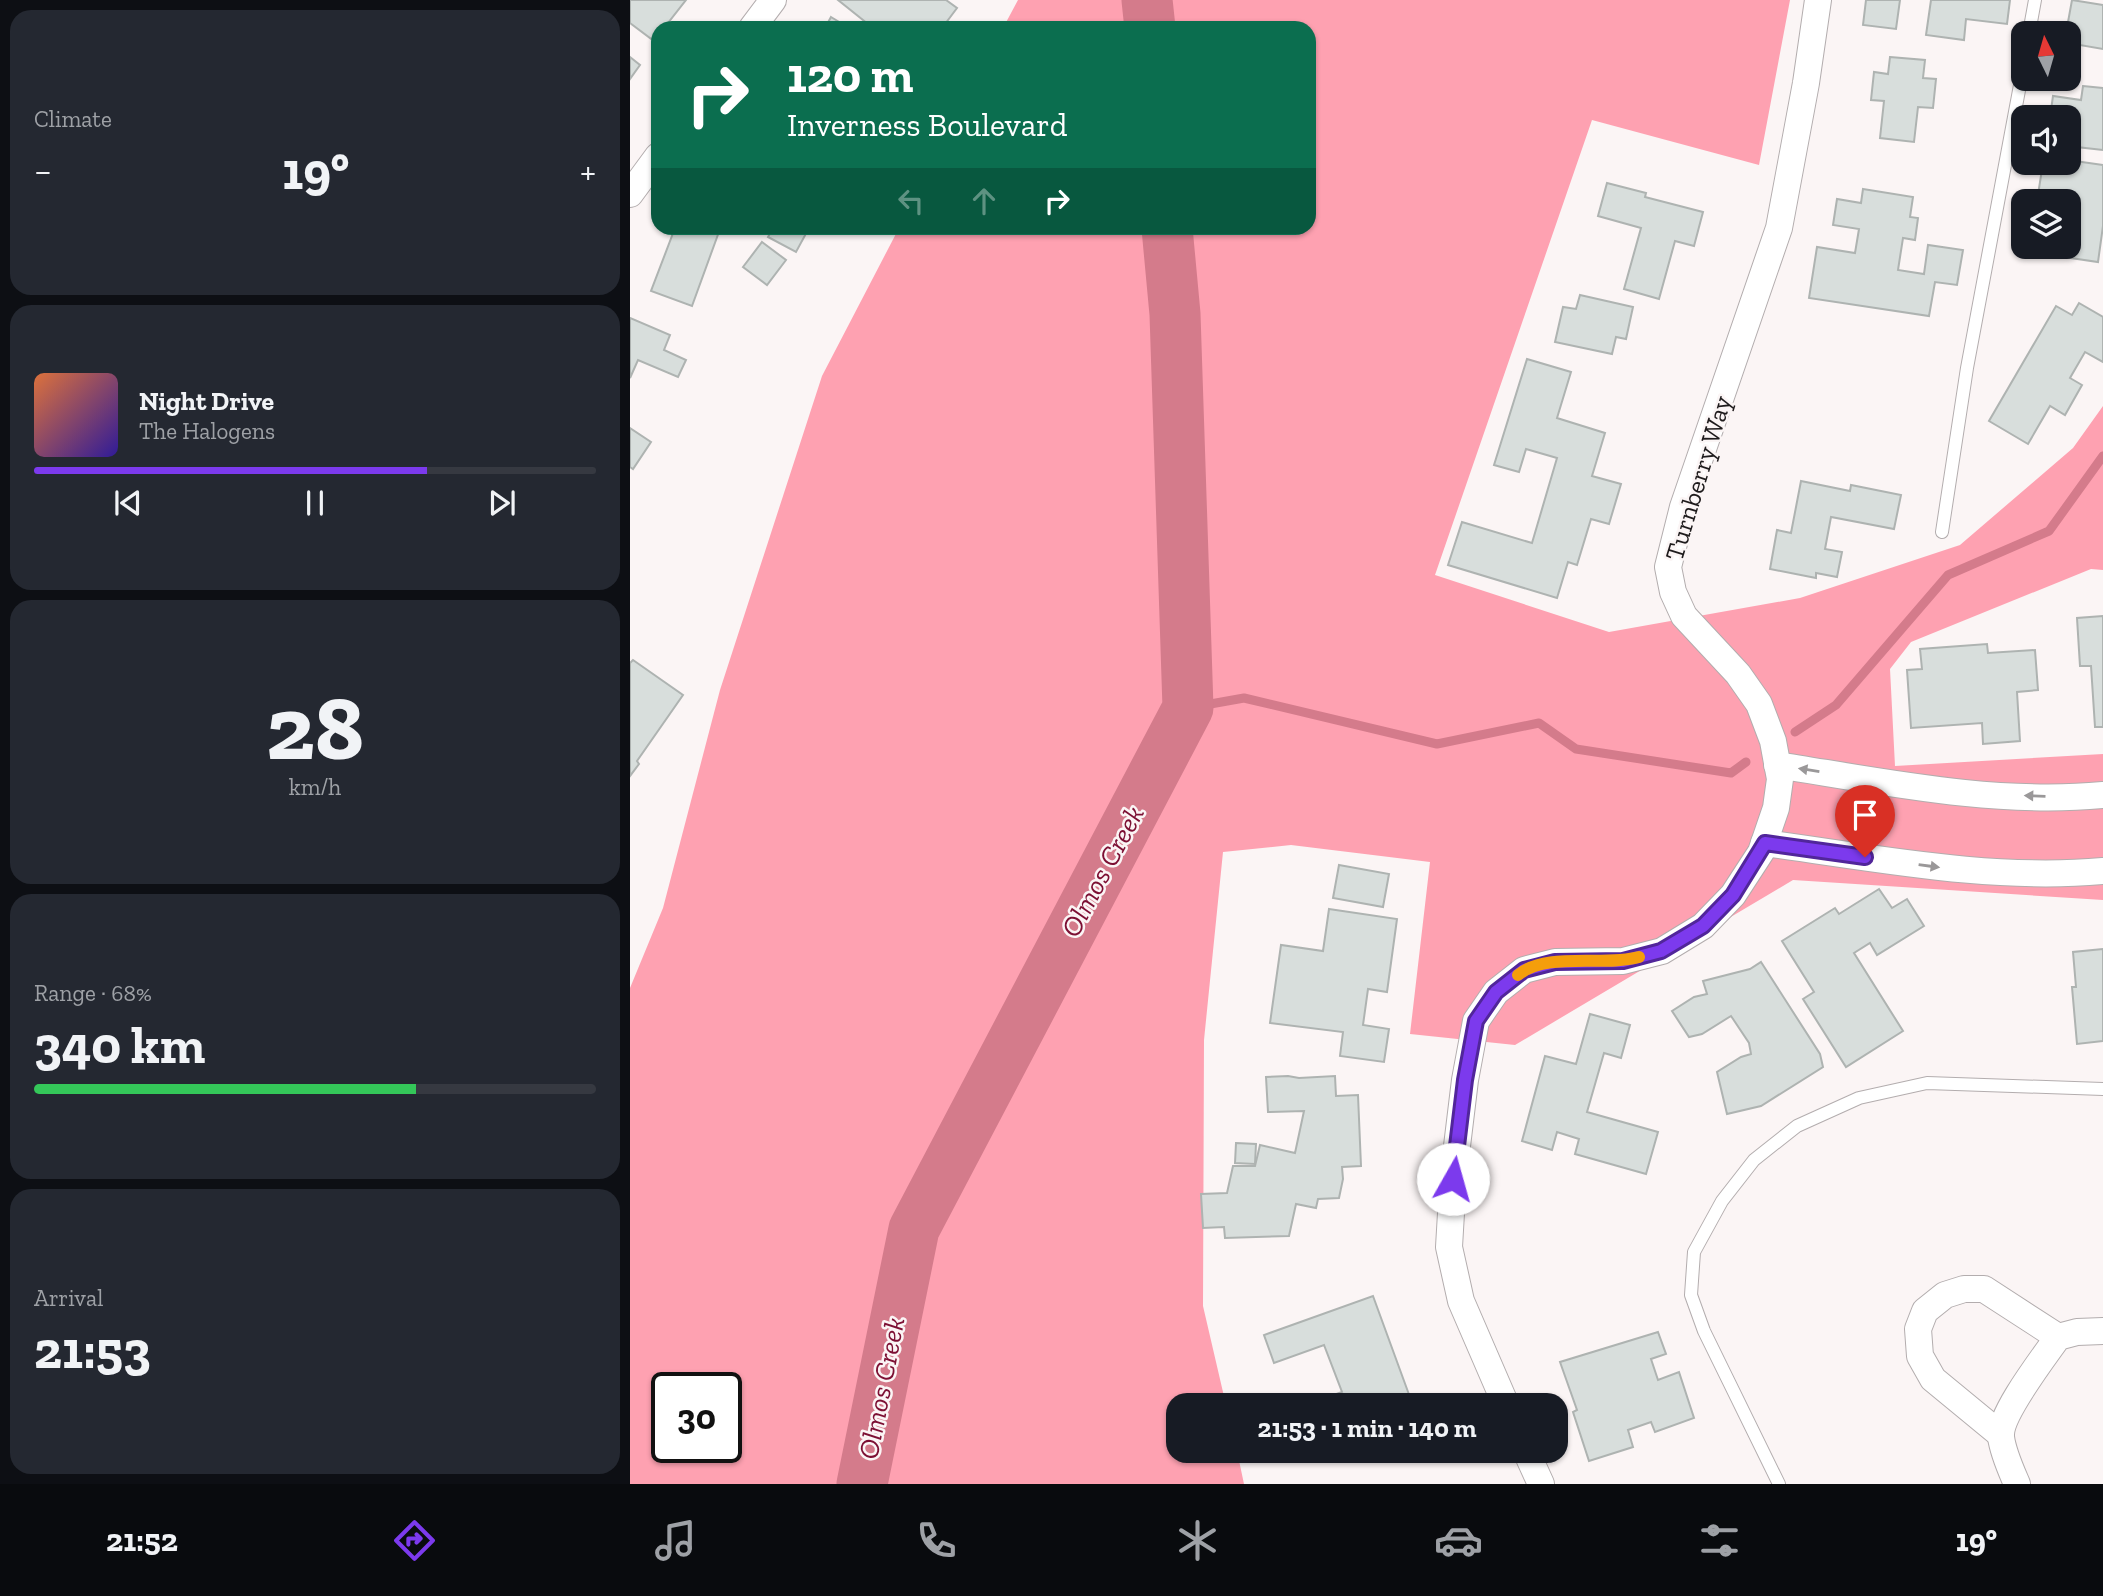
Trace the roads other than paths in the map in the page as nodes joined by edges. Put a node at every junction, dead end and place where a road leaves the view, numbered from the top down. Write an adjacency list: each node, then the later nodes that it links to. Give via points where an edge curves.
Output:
1 (773, 0): 4 (street)
2 (1818, 0): 10 (street, Turnberry Way, via 1779,228 1683,506 1668,567 1684,616 1759,704)
3 (2035, 0): 5 (lane)
4 (757, 21)
5 (2031, 21)
6 (2019, 91): 9 (lane, via 1967,368)
7 (651, 166): 8 (street)
8 (630, 194)
9 (1942, 532)
10 (1777, 765): 11 (street, one-way to 10, via 2038,797 1948,792); 12 (street, Turnberry Way, via 1776,808)
11 (2103, 794)
12 (1765, 843): 13 (street, one-way to 13, via 1941,867 2037,873); 17 (street, Turnberry Way, via 1733,895 1703,926 1661,951 1623,961 1555,962 1524,970 1496,992 1476,1021 1453,1179 1450,1247 1461,1301)
13 (2103, 870)
14 (2103, 1089): 21 (lane, via 1927,1083 1860,1098 1797,1126 1754,1160 1722,1201 1695,1252 1691,1294 1704,1331)
15 (2103, 1331): 16 (street)
16 (2058, 1337): 18 (street, via 2007,1412); 18 (street, via 1984,1289 1945,1295 1925,1311 1918,1329 1920,1356 1933,1379)
17 (1501, 1393)
18 (2001, 1434): 22 (street)
19 (1531, 1463): 20 (street)
20 (1541, 1484)
21 (1779, 1484)
22 (2017, 1484)

